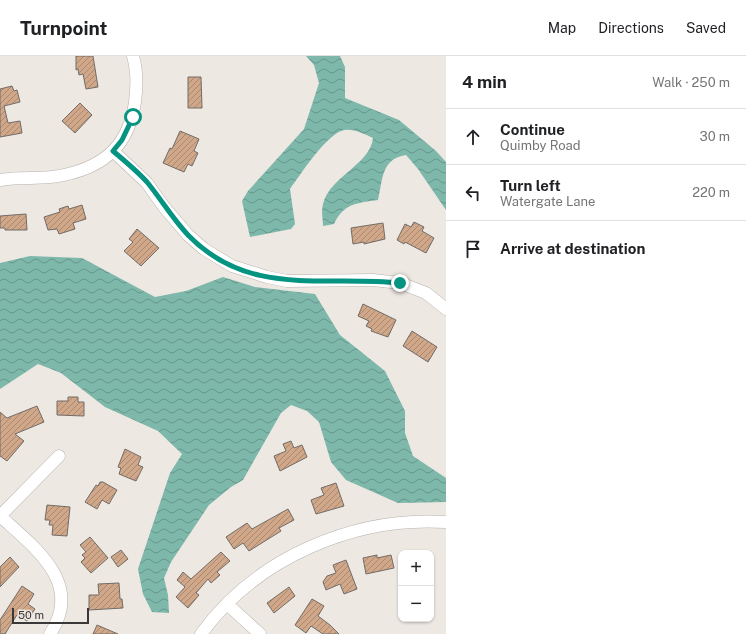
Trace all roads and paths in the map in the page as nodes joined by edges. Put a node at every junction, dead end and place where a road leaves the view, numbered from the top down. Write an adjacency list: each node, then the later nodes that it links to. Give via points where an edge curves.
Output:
1 (133, 56): 2 (street, via 136,80 133,117 122,140)
2 (113, 151): 3 (street, via 96,164 64,175); 4 (street, via 147,183 188,235 204,249 232,266 267,277 287,280 373,280 400,283 426,293)
3 (0, 180)
4 (446, 309)
5 (59, 456): 6 (street)
6 (0, 516): 9 (street, via 39,551 52,567 58,580 61,609)
7 (446, 522): 8 (street, via 409,521 380,525 326,540 265,572)
8 (227, 604): 10 (street); 11 (street)
9 (50, 634)
10 (201, 634)
11 (260, 634)

